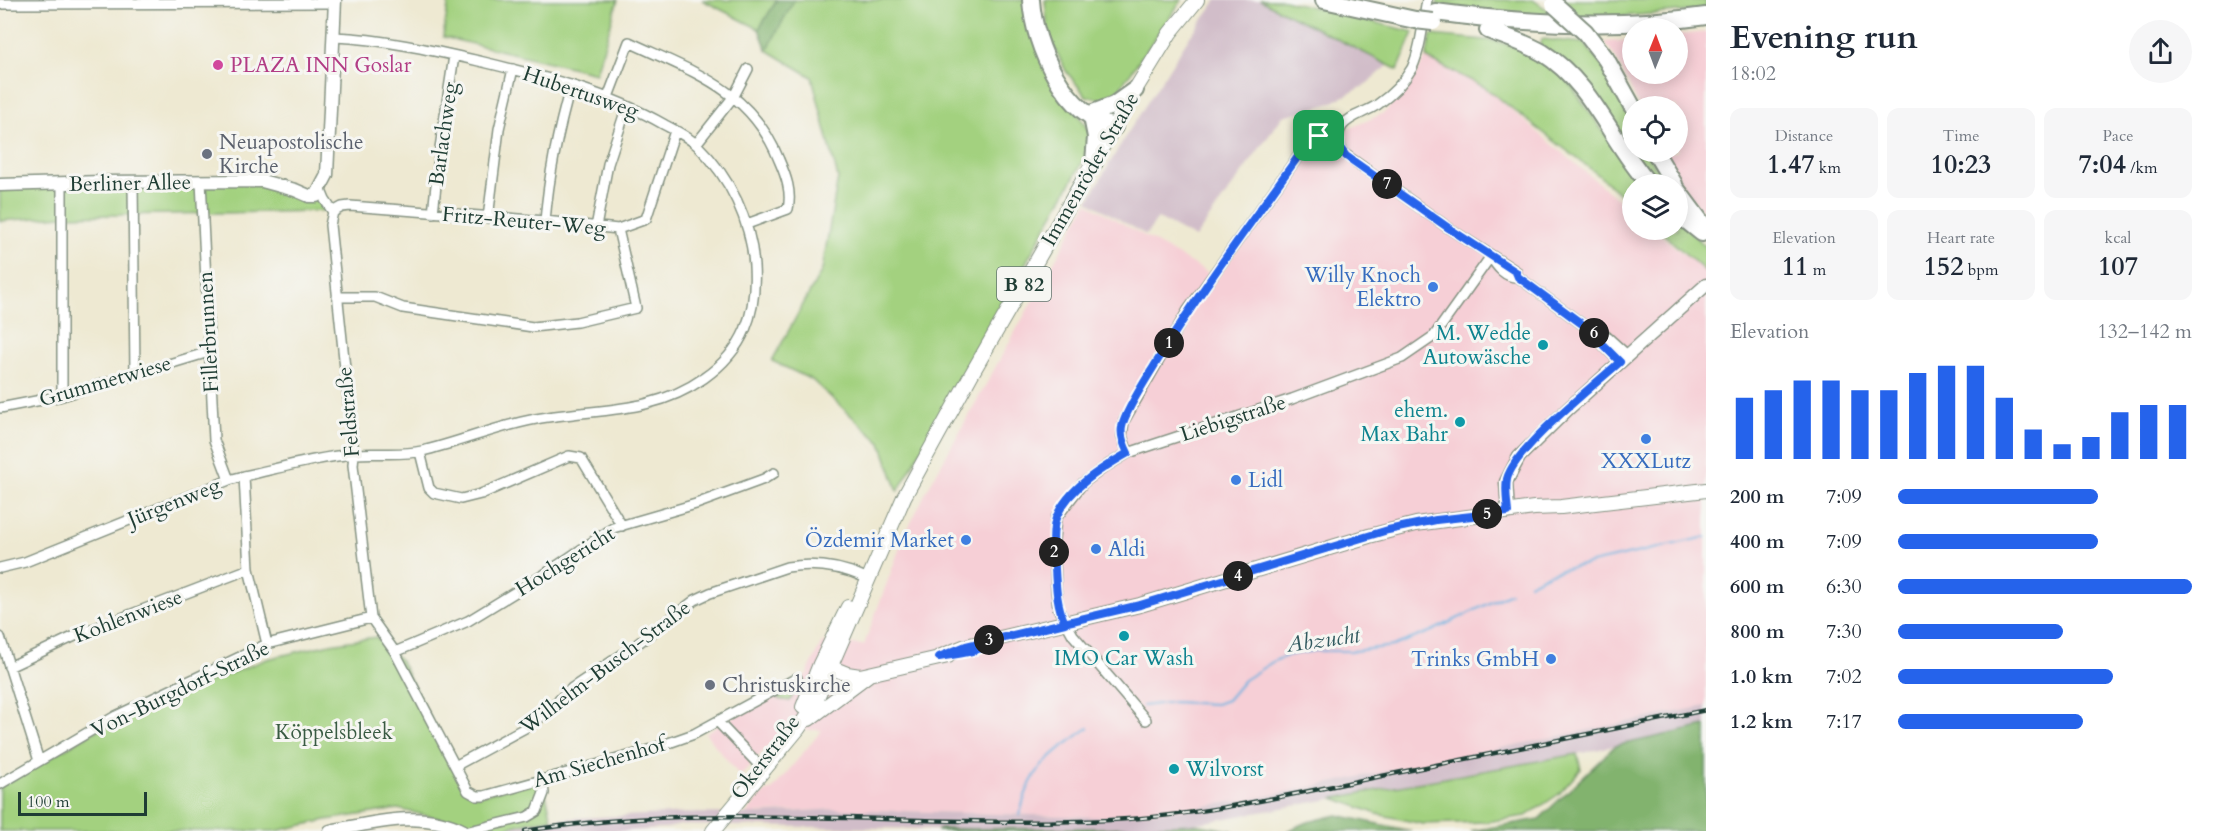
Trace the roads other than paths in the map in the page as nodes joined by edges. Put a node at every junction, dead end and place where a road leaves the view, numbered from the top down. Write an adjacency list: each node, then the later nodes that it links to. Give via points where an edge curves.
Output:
1 (1031, 0): 24 (highway, via 1037,36 1050,66 1066,91)
2 (1197, 0): 19 (main road, Immenröder Straße / B 82, via 1170,33)
3 (1323, 0): 8 (highway)
4 (1368, 0): 8 (highway)
5 (336, 1): 7 (street); 14 (street)
6 (1550, 2): 21 (highway, bridge, via 1585,32)
7 (0, 4)
8 (1426, 13): 9 (highway, via 1586,24); 12 (highway); 27 (street, via 1411,69 1387,98 1345,121)
9 (1706, 16)
10 (1706, 26): 11 (highway)
11 (1688, 28)
12 (1488, 30): 13 (highway); 30 (highway, via 1542,53 1576,81)
13 (1622, 33)
14 (334, 37): 15 (street, Hubertusweg, via 395,43); 35 (street, via 327,175)
15 (454, 56): 16 (street, Hubertusweg); 38 (street, Barlachweg)
16 (513, 69): 18 (street, Hubertusweg); 39 (street, via 499,129)
17 (748, 69): 20 (street)
18 (571, 85): 22 (street, Hubertusweg); 40 (street, via 548,182)
19 (1135, 90): 24 (highway, via 1114,105); 25 (main road, Immenröder Straße / B 82)
20 (734, 96): 22 (street, via 710,80 629,42); 28 (street); 42 (street, via 758,119 773,144 790,200 788,208)
21 (1626, 96)
22 (608, 97): 23 (street, Hubertusweg)
23 (627, 106): 26 (street, Hubertusweg); 43 (street, via 608,164)
24 (1089, 113): 25 (highway); 29 (highway, via 1096,137)
25 (1114, 127): 29 (main road, Immenröder Straße / B 82)
26 (675, 131): 28 (street, Hubertusweg); 44 (street, via 646,219)
27 (1339, 136): 47 (street, via 1346,156); 57 (street, via 1319,136 1307,144 1188,310 1124,421 1122,436)
28 (696, 144): 42 (street, Hubertusweg, via 731,188)
29 (1094, 162): 53 (main road, Immenröder Straße / B 82)
30 (1642, 174)
31 (201, 181): 32 (street, Berliner Allee); 35 (street, Berliner Allee, via 262,181 295,190); 50 (street, Fillerbrunnen)
32 (133, 182): 33 (street, Berliner Allee); 52 (street)
33 (62, 184): 34 (street, Berliner Allee); 54 (street)
34 (0, 185)
35 (320, 188): 37 (street)
36 (1688, 205): 45 (highway)
37 (333, 212): 38 (street, Fritz-Reuter-Weg, via 350,206); 49 (street, Feldstraße, via 330,225)
38 (433, 213): 39 (street, Fritz-Reuter-Weg)
39 (488, 218): 40 (street, Fritz-Reuter-Weg)
40 (545, 221): 43 (street, Fritz-Reuter-Weg)
41 (1688, 222): 46 (highway)
42 (747, 224): 56 (street, Hubertusweg, via 756,287 747,328 736,348 704,378 659,401 635,408 509,424)
43 (596, 227): 44 (street, Fritz-Reuter-Weg)
44 (618, 229): 49 (street, Fritz-Reuter-Weg, via 636,308 611,315 533,327 403,308 375,297)
45 (1706, 229)
46 (1706, 236)
47 (1491, 256): 51 (street); 57 (street, Liebigstraße, via 1434,336 1402,358)
48 (1706, 285): 51 (street)
49 (337, 297): 58 (street, Feldstraße)
50 (209, 352): 52 (street, Grummetwiese); 61 (street, Fillerbrunnen, via 214,440)
51 (1623, 359): 63 (street, via 1519,457 1511,471)
52 (135, 375): 54 (street, Grummetwiese)
53 (971, 375): 67 (main road, Immenröder Straße / B 82, via 901,496); 73 (main road, Immenröder Straße / B 82, via 894,516)
54 (62, 396): 55 (street, Grummetwiese)
55 (0, 408)
56 (420, 452): 58 (street, Hubertusweg); 64 (street, via 429,488 434,493 460,499 481,494 569,456 581,458)
57 (1128, 453): 69 (street, Liebigstraße, via 1083,483 1056,518 1056,587 1058,608)
58 (354, 454): 60 (street, Jürgenweg); 68 (street, Feldstraße)
59 (774, 473): 64 (street, Hochgericht, via 696,504)
60 (244, 476): 61 (street, Jürgenweg); 66 (street)
61 (229, 480): 65 (street, Jürgenweg, via 25,562)
62 (1706, 490): 63 (main road)
63 (1510, 512): 69 (main road, via 1388,530)
64 (622, 526): 72 (street, Hochgericht, via 613,528 468,621)
65 (0, 568)
66 (249, 569): 71 (street); 74 (street, Kohlenwiese, via 76,634)
67 (864, 577): 73 (main road, Immenröder Straße / B 82); 81 (street, Wilhelm-Busch-Straße, via 844,569 787,567 710,593 682,608 572,688 534,723)
68 (371, 618): 71 (street, Von-Burgdorf-Straße); 72 (street, Feldstraße)
69 (1065, 623): 75 (main road, B 82, via 996,640 987,647); 77 (street, Liebigstraße)
70 (0, 636): 74 (street)
71 (267, 644): 80 (street, Von-Burgdorf-Straße, via 116,716)
72 (395, 652): 81 (street, Feldstraße)
73 (827, 663): 75 (main road, B 82); 79 (main road, B 82, via 813,707); 82 (main road, Okerstraße / B 82, via 815,677 792,724)
74 (9, 666): 80 (street)
75 (871, 674): 79 (main road, B 82)
76 (797, 678): 78 (street, Am Siechenhof)
77 (1146, 720)
78 (718, 722): 82 (street); 83 (street, Am Siechenhof, via 643,752)
79 (802, 723): 85 (main road, Okerstraße / B 82)
80 (39, 761): 84 (street, Von-Burgdorf-Straße)
81 (455, 765): 86 (street, Feldstraße, via 468,791)
82 (760, 766): 85 (main road, Okerstraße / B 82)
83 (542, 779): 86 (street, Am Siechenhof); 89 (street, via 544,793 537,811)
84 (0, 784)
85 (744, 790): 90 (main road, Okerstraße); 91 (main road, Okerstraße)
86 (477, 796)
87 (330, 831): 88 (street, via 410,819 429,820)
88 (464, 831)
89 (469, 831)
90 (706, 831)
91 (713, 831)

